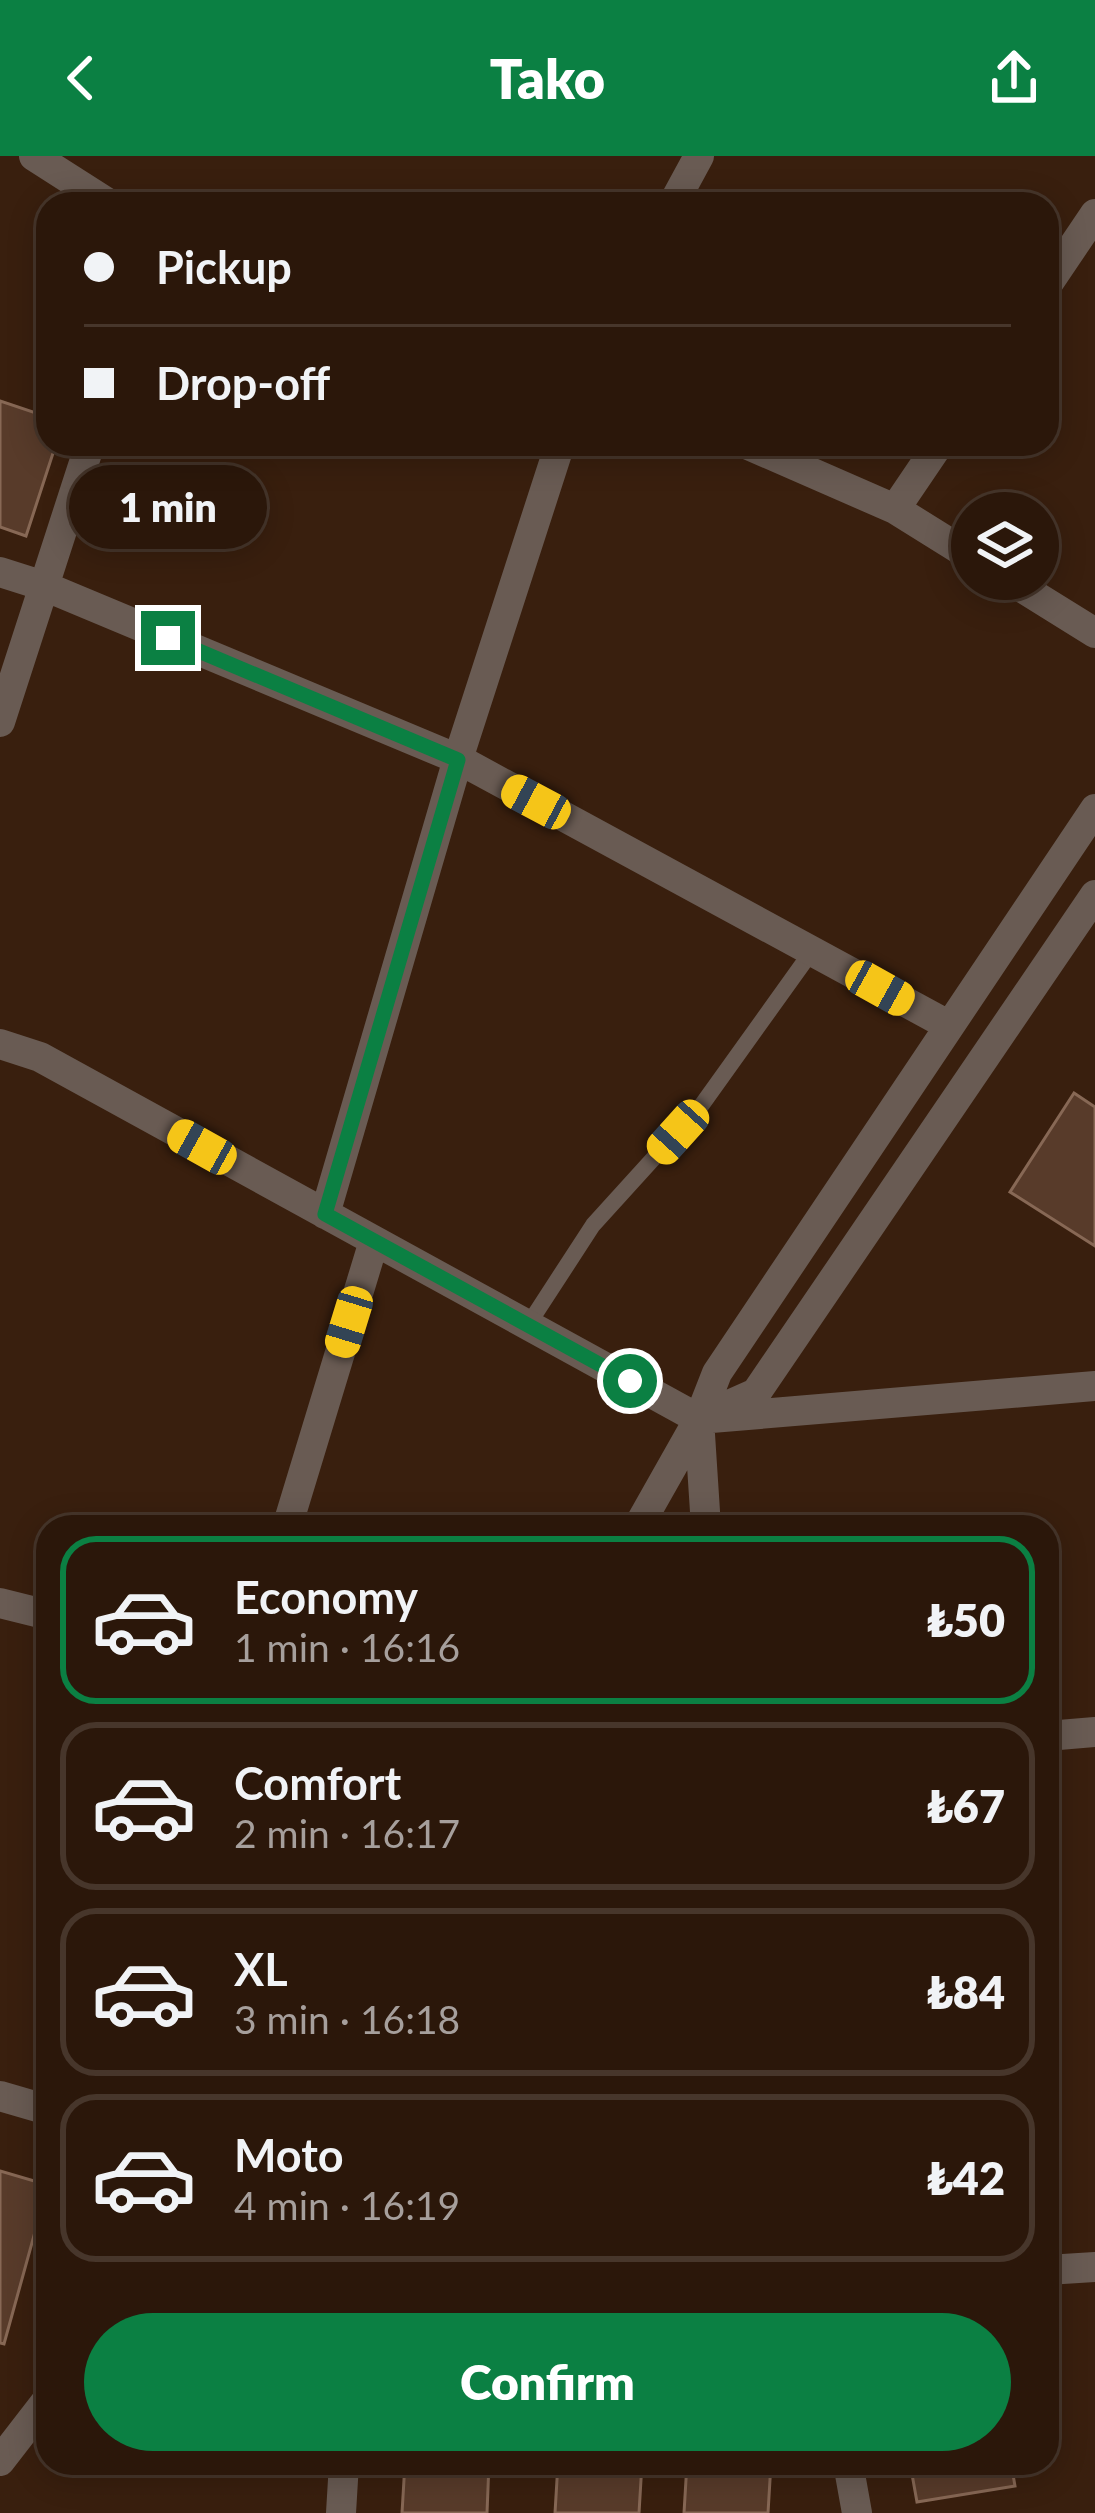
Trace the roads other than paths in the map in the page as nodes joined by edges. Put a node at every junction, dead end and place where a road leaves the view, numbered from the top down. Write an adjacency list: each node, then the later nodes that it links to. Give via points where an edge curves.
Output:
1 (34, 156): 3 (street)
2 (699, 156): 4 (street)
3 (91, 192)
4 (680, 192)
5 (1095, 214): 6 (street)
6 (1059, 267)
7 (86, 456): 14 (street)
8 (556, 456): 18 (street)
9 (774, 456): 11 (street)
10 (931, 456): 11 (street)
11 (895, 509): 12 (street)
12 (951, 544)
13 (0, 572): 14 (street)
14 (44, 586): 17 (street); 18 (street)
15 (1042, 600): 16 (street)
16 (1095, 633)
17 (0, 722)
18 (458, 760): 21 (street); 24 (street)
19 (1095, 809): 22 (street)
20 (1095, 895): 28 (street, via 756,1393)
21 (812, 951): 22 (street); 26 (lane, via 701,1106 593,1225)
22 (948, 1025): 28 (street, via 717,1373)
23 (0, 1044): 24 (street, via 40,1057)
24 (325, 1214): 25 (street)
25 (374, 1241): 26 (street); 29 (street)
26 (528, 1325): 28 (street)
27 (1095, 1386): 28 (street)
28 (698, 1419): 30 (street); 31 (street)
29 (291, 1515)
30 (645, 1515)
31 (705, 1515)
32 (0, 1603): 33 (street)
33 (36, 1613)
34 (1095, 1732): 35 (street)
35 (1059, 1735)
36 (0, 2096): 37 (street)
37 (36, 2106)
38 (1095, 2267): 39 (street)
39 (1059, 2269)
40 (36, 2414): 41 (street)
41 (0, 2461)
42 (343, 2475): 44 (street)
43 (850, 2475): 45 (street)
44 (341, 2513)
45 (857, 2513)

